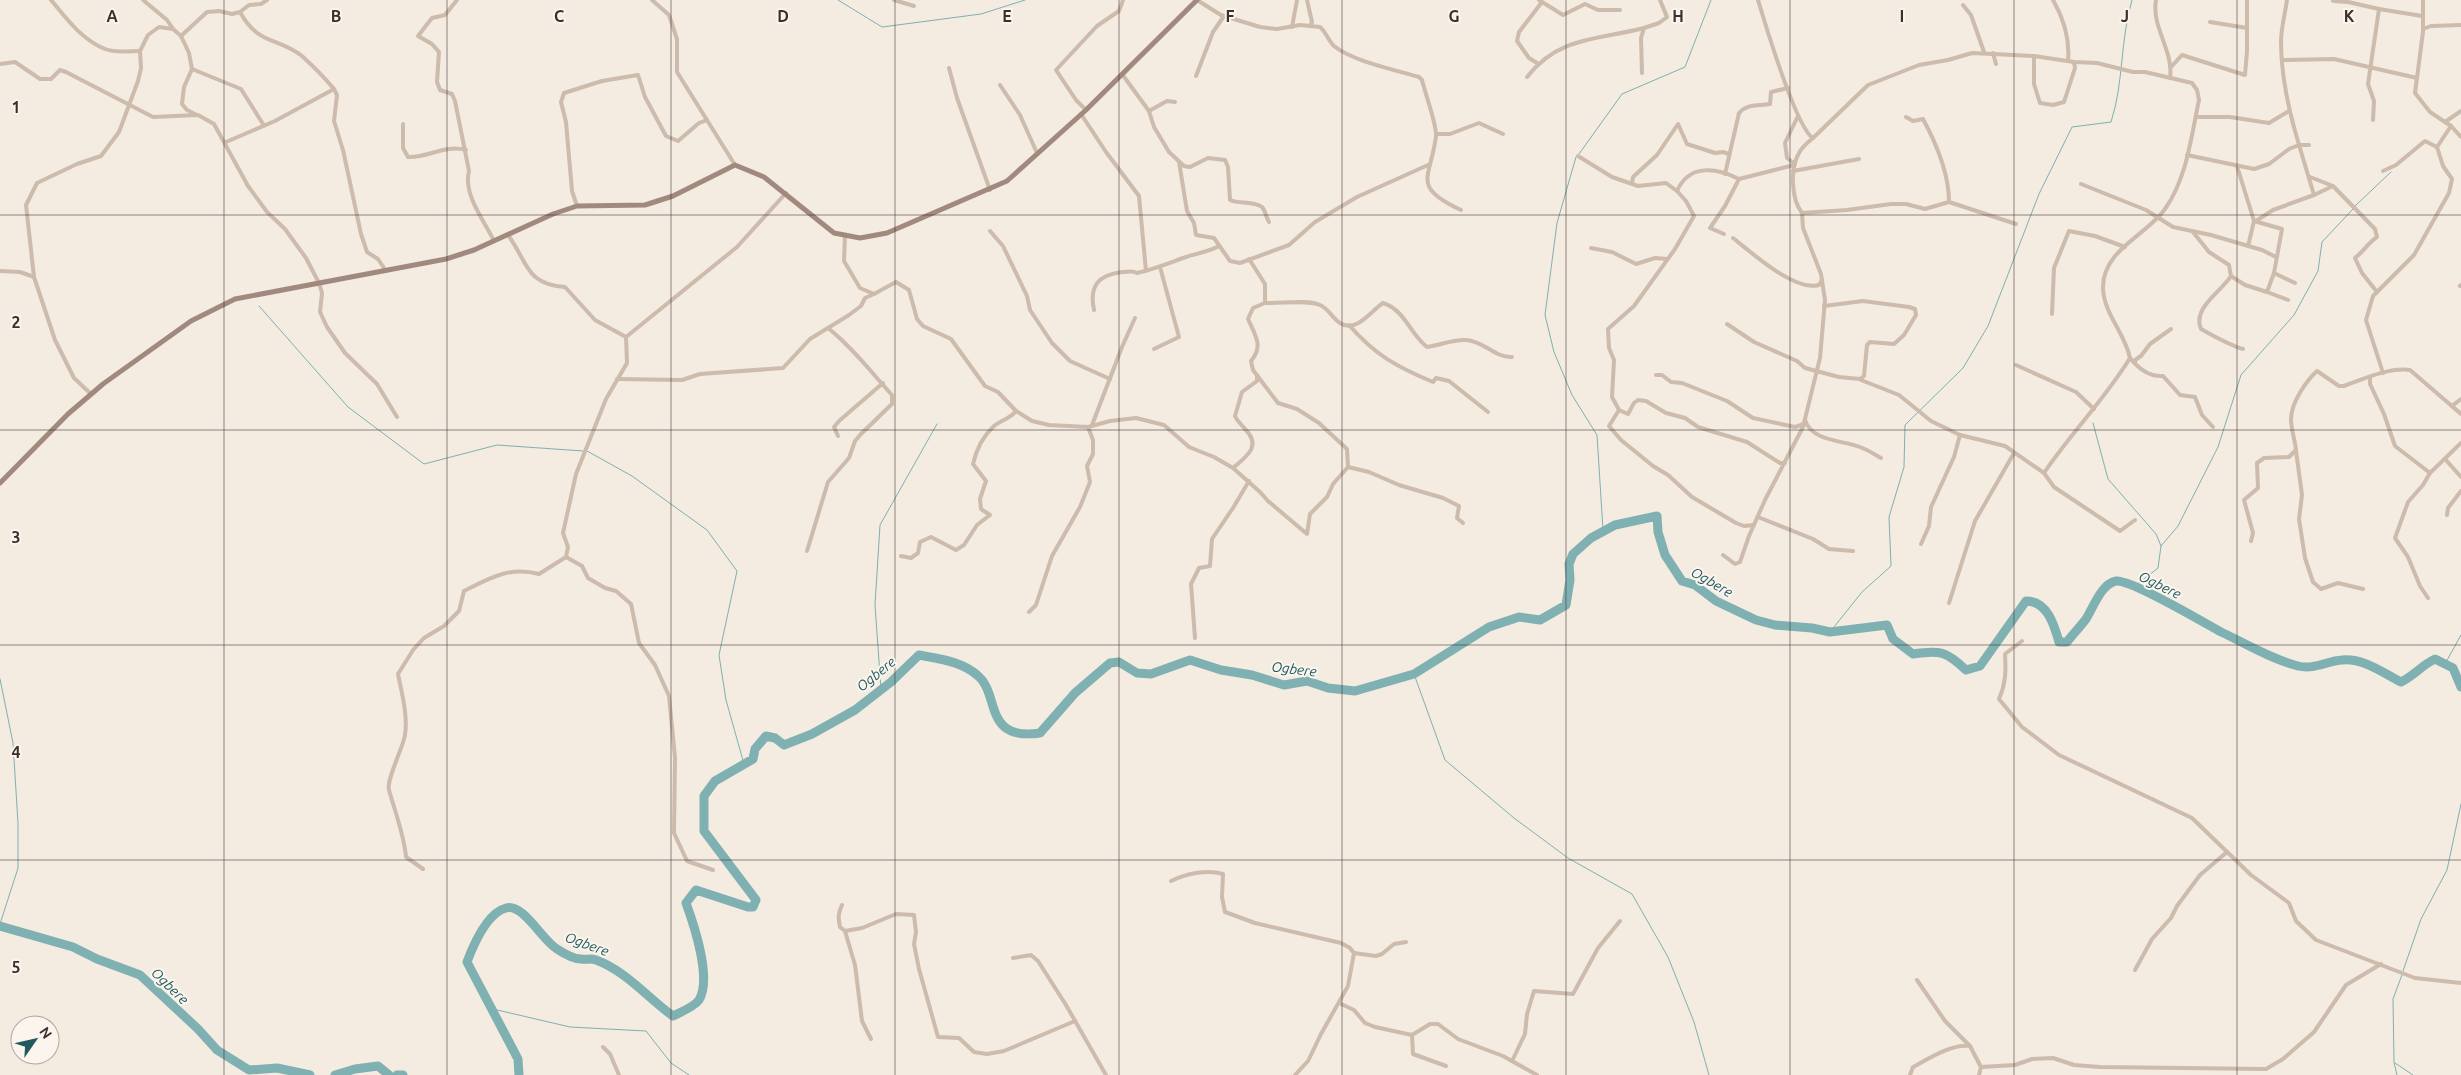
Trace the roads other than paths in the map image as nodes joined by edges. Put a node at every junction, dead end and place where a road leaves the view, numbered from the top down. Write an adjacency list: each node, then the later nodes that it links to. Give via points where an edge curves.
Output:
1 (51, 0): 36 (street, via 68,22 106,50)
2 (143, 0): 33 (street, via 168,20)
3 (266, 0): 24 (street, via 249,5)
4 (457, 0): 84 (street, via 445,15 432,18 418,36 439,52 437,82 440,90 452,94 455,101)
5 (652, 0): 70 (street, via 669,14 677,39 677,72)
6 (894, 0): 21 (street)
7 (1124, 0): 61 (street, via 1119,11 1097,26 1056,70)
8 (1197, 0): 25 (street); 51 (street)
9 (1297, 0): 30 (street)
10 (1307, 0): 29 (street)
11 (1660, 0): 31 (street, via 1666,9 1666,20)
12 (1758, 0): 57 (street)
13 (2054, 0): 41 (street, via 2061,12 2069,44)
14 (2156, 0): 47 (street, via 2153,10)
15 (2247, 0): 32 (street)
16 (2287, 0): 40 (street, via 2281,41)
17 (2423, 0): 26 (street)
18 (1540, 1): 23 (street, via 1563,16 1585,4 1598,10); 43 (street, via 1519,32 1517,41 1529,58)
19 (2333, 1): 22 (street)
20 (1964, 5): 37 (street, via 1972,15)
21 (914, 6)
22 (2379, 9): 26 (street); 46 (street)
23 (1620, 10)
24 (240, 12): 35 (street, via 207,12); 58 (street, via 248,27 267,40 301,55)
25 (1224, 16): 30 (street, via 1277,29); 52 (street, via 1213,32)
26 (2422, 16): 34 (street)
27 (2210, 22): 32 (street)
28 (2461, 25): 34 (street, via 2431,26)
29 (1310, 26): 30 (street); 76 (street, via 1320,27 1339,49 1385,68 1419,76)
30 (1292, 27)
31 (1644, 28): 43 (street, via 1578,41); 50 (street, via 1641,38)
32 (2247, 28): 47 (street, via 2245,75 2182,55)
33 (173, 29): 35 (street); 36 (street, via 159,27 148,35)
34 (2423, 30): 55 (street)
35 (182, 36): 49 (street)
36 (140, 51): 60 (street, via 141,68)
37 (1984, 52): 38 (street); 79 (street, via 1918,65 1868,85)
38 (1993, 53): 39 (street); 45 (street)
39 (2034, 56): 41 (street); 42 (street, via 2034,84 2040,103 2053,105 2064,102)
40 (2282, 60): 46 (street, via 2334,59); 63 (street)
41 (2068, 61): 42 (street)
42 (2074, 62): 54 (street, via 2097,63)
43 (1537, 63): 53 (street)
44 (0, 64): 60 (street, via 15,62 40,79 50,80 60,70)
45 (1996, 64)
46 (2371, 66): 55 (street); 71 (street, via 2368,84 2374,101)
47 (2171, 67): 54 (street)
48 (949, 68): 102 (street)
49 (192, 70): 66 (street, via 184,87 182,104); 73 (street, via 241,89)
50 (1642, 73)
51 (1122, 74): 61 (street); 62 (street)
52 (1196, 76)
53 (1527, 76)
54 (2170, 78): 68 (street, via 2192,83 2197,90)
55 (2417, 78): 72 (street, via 2416,93 2430,112)
56 (1000, 85): 85 (street)
57 (1788, 88): 67 (street); 86 (street, via 1771,92 1770,104 1743,108)
58 (334, 89): 73 (street, via 275,121); 129 (street, via 337,95 334,121 361,234 367,252)
59 (1175, 102): 62 (street, via 1167,101)
60 (129, 106): 66 (street, via 153,118); 134 (street, via 118,132 100,156 37,183 26,205)
61 (1086, 110): 65 (street)
62 (1149, 111): 90 (street, via 1166,147)
63 (2289, 111): 68 (street, via 2269,123); 81 (street)
64 (2461, 111): 72 (street)
65 (1081, 114): 85 (street); 130 (street, via 1139,196)
66 (198, 116): 80 (street, via 214,124)
67 (1798, 116): 79 (street); 94 (street, via 1785,147 1786,158)
68 (2196, 116): 87 (street)
69 (1906, 117): 106 (street, via 1913,121 1923,119 1949,191)
70 (707, 120): 91 (street); 107 (street, via 678,141 672,140 663,131 645,97 638,75 602,81 564,94 561,102 566,122 572,191)
71 (2374, 120)
72 (2445, 122): 75 (street)
73 (263, 124): 80 (street)
74 (403, 124): 84 (street, via 403,148 408,157 456,147)
75 (2451, 126): 78 (street); 83 (street)
76 (1436, 134): 77 (street, via 1450,134 1479,123); 92 (street)
77 (1503, 134)
78 (2461, 137)
79 (1813, 138): 94 (street, via 1799,153)
80 (226, 142): 136 (street, via 248,186 267,212 285,229)
81 (2299, 145): 82 (street); 93 (street, via 2269,164 2254,169); 97 (street)
82 (2309, 145)
83 (2437, 147): 95 (street, via 2425,140 2396,165); 139 (street, via 2442,166 2452,179 2449,193 2414,255)
84 (466, 150): 120 (street, via 467,181 473,201)
85 (1038, 153): 102 (street, via 1007,181)
86 (1729, 154): 96 (street); 99 (street, via 1687,144 1678,124 1662,149 1633,178)
87 (2187, 155): 93 (street); 110 (street, via 2180,182)
88 (1578, 156): 99 (street, via 1612,177)
89 (1859, 159): 94 (street)
90 (1180, 162): 112 (street, via 1190,167 1208,158 1225,160 1230,200 1264,208); 121 (street, via 1187,211 1196,235 1214,238)
91 (735, 165): 104 (street, via 764,177); 107 (street, via 673,196 645,205)
92 (1428, 165): 108 (street, via 1426,177 1437,199); 126 (street, via 1357,197 1315,222 1289,244)
93 (2237, 166): 111 (street)
94 (1794, 167): 98 (street); 109 (street, via 1796,201)
95 (2383, 171)
96 (1725, 174): 98 (street); 103 (street, via 1697,171 1681,180)
97 (2310, 178): 101 (street); 105 (street)
98 (1739, 179): 117 (street, via 1710,228)
99 (1632, 183): 103 (street, via 1638,186 1666,183)
100 (2082, 184): 110 (street)
101 (2333, 186): 105 (street); 139 (street, via 2376,229 2377,237 2355,258)
102 (990, 190): 118 (street, via 886,233 860,238)
103 (1677, 191): 127 (street, via 1694,216)
104 (786, 193): 118 (street, via 834,233); 151 (street, via 738,247)
105 (2314, 195): 111 (street, via 2273,210)
106 (1949, 202): 109 (street, via 1925,209 1891,204); 113 (street)
107 (577, 206): 116 (street)
108 (1461, 210)
109 (1802, 213): 135 (street, via 1805,238)
110 (2159, 218): 115 (street, via 2173,227); 123 (street)
111 (2254, 221): 122 (street); 125 (street, via 2282,229)
112 (1269, 222)
113 (2016, 224)
114 (990, 231): 165 (street, via 1003,246 1027,296 1030,310 1052,343 1070,360)
115 (2193, 232): 122 (street); 133 (street, via 2209,252 2229,265)
116 (508, 234): 120 (street); 151 (street, via 533,276 548,286 565,287 595,320)
117 (1724, 234)
118 (845, 235): 140 (street, via 844,261 860,288)
119 (1733, 238): 135 (street, via 1800,284 1811,287 1819,285)
120 (494, 241): 129 (street, via 446,259)
121 (1219, 246): 126 (street, via 1230,261); 128 (street, via 1208,253)
122 (2248, 246): 125 (street)
123 (2124, 247): 145 (street, via 2096,236 2069,231 2054,268); 155 (street, via 2110,261 2103,289)
124 (1591, 248): 127 (street, via 1612,252 1636,264 1655,258)
125 (2276, 257): 132 (street)
126 (1249, 259): 142 (street, via 1265,284)
127 (1667, 259): 171 (street, via 1634,306 1608,329 1609,348 1614,360 1612,397)
128 (1160, 267): 130 (street); 152 (street, via 1179,337)
129 (386, 270): 136 (street)
130 (1146, 271): 144 (street, via 1106,274 1094,289)
131 (0, 272): 134 (street, via 20,272)
132 (2274, 273): 137 (street); 138 (street)
133 (2231, 276): 138 (street, via 2245,285); 153 (street, via 2214,293 2198,322 2201,330)
134 (34, 278): 167 (street, via 55,340 74,378)
135 (1822, 280): 143 (street)
136 (319, 283): 167 (street, via 236,299 191,322 145,352); 175 (street, via 322,293 320,312 327,327 345,353 377,384)
137 (2295, 283)
138 (2267, 292): 141 (street)
139 (2377, 292): 159 (street, via 2366,320)
140 (874, 294): 149 (street); 172 (street, via 896,282 909,290 917,319 923,326 950,340 985,386 998,392)
141 (2288, 300)
142 (1265, 303): 148 (street, via 1319,304 1339,323); 160 (street, via 1253,308 1248,319 1259,342 1251,360)
143 (1824, 306): 158 (street); 163 (street, via 1862,301 1909,307 1916,311 1899,341 1894,344 1870,342 1867,345 1864,376)
144 (1094, 310)
145 (2052, 314)
146 (1135, 318): 165 (street)
147 (1727, 324): 158 (street, via 1754,342)
148 (1350, 325): 154 (street, via 1362,322 1383,303 1404,317 1427,347 1467,340 1487,346 1503,357); 173 (street, via 1363,341 1397,367 1433,382 1436,378 1450,381)
149 (828, 328): 164 (street, via 810,338 783,368 700,374 682,380); 166 (street)
150 (2171, 329): 157 (street, via 2150,344 2135,360)
151 (626, 337): 164 (street, via 627,363)
152 (1154, 349)
153 (2243, 350)
154 (1512, 357)
155 (2130, 358): 157 (street); 170 (street)
156 (2016, 365): 170 (street, via 2076,392)
157 (2135, 365): 178 (street, via 2157,377 2163,376 2180,395 2195,397 2202,415)
158 (1816, 371): 163 (street); 176 (street)
159 (2383, 373): 162 (street); 169 (street, via 2410,370)
160 (1257, 375): 187 (street, via 1278,403 1298,409 1326,428 1347,449); 188 (street, via 1257,381 1242,392 1235,416 1251,435 1253,451)
161 (1656, 375): 176 (street, via 1727,401 1753,418 1794,427)
162 (2370, 378): 182 (street, via 2339,386 2320,372 2315,373 2292,411); 190 (street, via 2394,446)
163 (1860, 379): 179 (street, via 1899,395 1918,412)
164 (617, 380): 206 (street, via 576,474 563,533 568,547)
165 (1110, 380): 177 (street)
166 (883, 383): 180 (street, via 838,421 834,427); 202 (street, via 892,395 892,404 861,434 849,458 828,482)
167 (91, 394): 193 (street)
168 (2461, 399): 169 (street)
169 (2452, 406): 174 (street)
170 (2094, 409): 189 (street)
171 (1619, 410): 186 (street, via 1628,414 1638,400 1646,401 1698,427 1747,442); 199 (street, via 1609,426 1621,440 1668,475 1692,498 1736,523)
172 (1016, 411): 177 (street, via 1049,426); 205 (street, via 994,426 976,451 973,464 986,481 980,499 981,508 990,514 956,550 931,537 920,542 918,553 911,558)
173 (1488, 412)
174 (2461, 414)
175 (397, 417)
176 (1804, 422): 184 (street, via 1811,431 1823,437 1861,447); 186 (street)
177 (1090, 426): 188 (street, via 1136,418 1164,425 1189,447); 210 (street, via 1093,454 1087,466 1090,482 1080,507 1052,556 1036,605)
178 (2213, 427)
179 (1960, 435): 183 (street, via 1996,442); 201 (street, via 1954,457 1931,507 1929,526)
180 (838, 436)
181 (2461, 443): 185 (street)
182 (2296, 450): 200 (street, via 2289,456 2264,458 2258,463 2258,488 2244,500 2253,533); 207 (street, via 2302,495 2298,519 2313,582 2321,588 2338,583)
183 (2014, 453): 189 (street); 209 (street, via 1975,521)
184 (1881, 458)
185 (2445, 459): 190 (street); 191 (street)
186 (1785, 463): 196 (street)
187 (1348, 467): 192 (street, via 1333,484 1327,497 1310,514 1307,534 1268,502); 198 (street, via 1451,502 1459,506 1457,518)
188 (1233, 468): 192 (street)
189 (2044, 473): 197 (street, via 2054,487 2120,531)
190 (2430, 473): 208 (street, via 2408,502 2394,538 2408,557 2417,582)
191 (2461, 477)
192 (1249, 481): 211 (street, via 1212,539 1210,566 1199,568 1191,584)
193 (0, 483)
194 (2461, 490): 195 (street)
195 (2447, 514)
196 (1758, 517): 199 (street); 203 (street, via 1813,539 1829,549)
197 (2136, 520)
198 (1463, 522)
199 (1754, 525): 204 (street, via 1740,562 1735,564)
200 (2251, 541)
201 (1921, 544)
202 (807, 551)
203 (1853, 552)
204 (1723, 555)
205 (901, 556)
206 (566, 557): 214 (street, via 539,574 522,569 492,576 464,591 459,611 444,626 424,638 398,674 405,736 388,789 404,839 406,857); 215 (street, via 582,566 588,578 616,591 631,604 639,643 655,665 669,696 675,758 674,833 687,861)
207 (2363, 589)
208 (2428, 598)
209 (1949, 603)
210 (1029, 612)
211 (1195, 638)
212 (2022, 641): 213 (street, via 2005,654 2006,672 1999,698 2022,727 2059,755 2192,818)
213 (2228, 852): 223 (street, via 2289,903 2296,921 2316,940); 224 (street, via 2200,875 2176,906 2171,918 2152,938)
214 (423, 869)
215 (713, 870)
216 (1170, 881): 221 (street, via 1180,876 1213,871 1223,874 1224,912 1341,944)
217 (842, 905): 219 (street, via 838,912 839,922)
218 (1620, 921): 233 (street, via 1598,948 1573,994 1534,991 1525,1034)
219 (845, 931): 228 (street, via 862,928 896,914 914,915 914,944 938,1037 959,1038 974,1052 1004,1051); 230 (street, via 855,965 862,1021)
220 (1406, 942): 221 (street, via 1394,944 1376,956)
221 (1354, 953): 227 (street, via 1348,986)
222 (1013, 958): 228 (street, via 1031,955 1038,961)
223 (2381, 964): 226 (street, via 2415,978); 235 (street, via 2346,985 2314,1032 2284,1059 2266,1069 2100,1067 2074,1065 2053,1058)
224 (2135, 970)
225 (1917, 980): 231 (street, via 1945,1021)
226 (2461, 983)
227 (1339, 1003): 229 (street, via 1375,1027); 238 (street, via 1308,1062)
228 (1075, 1021): 237 (street)
229 (1412, 1036): 233 (street, via 1430,1024 1438,1024 1458,1038); 234 (street, via 1413,1054)
230 (871, 1039)
231 (1970, 1046): 235 (street); 240 (street, via 1959,1045 1927,1060 1913,1067)
232 (603, 1047): 236 (street, via 610,1054)
233 (1512, 1061): 239 (street)
234 (1446, 1066)
235 (1981, 1068): 241 (street)
236 (619, 1075)
237 (1106, 1075)
238 (1295, 1075)
239 (1537, 1075)
240 (1910, 1075)
241 (1979, 1075)

